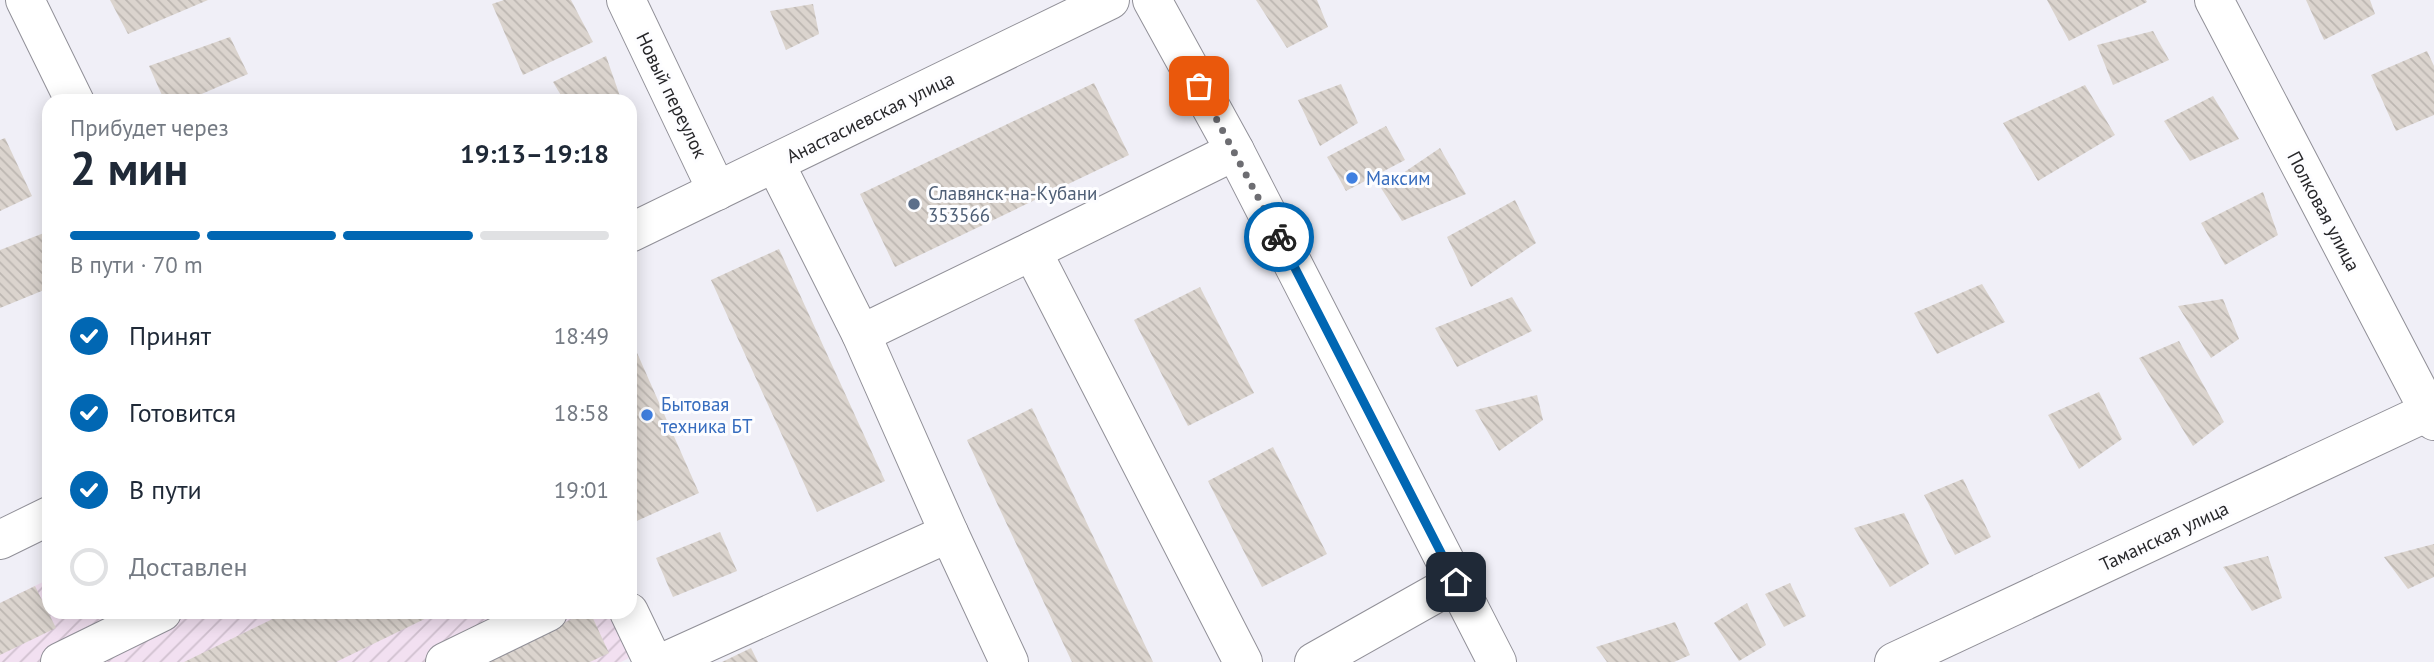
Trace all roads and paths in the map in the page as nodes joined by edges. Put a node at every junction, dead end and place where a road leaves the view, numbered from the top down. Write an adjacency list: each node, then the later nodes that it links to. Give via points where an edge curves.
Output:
1 (25, 0): 6 (street)
2 (626, 0): 9 (street, Новый переулок)
3 (1110, 0): 8 (street, Анастасиевская улица)
4 (1152, 0): 7 (street)
5 (2214, 0): 13 (street, Полковая улица)
6 (71, 94)
7 (1235, 151): 11 (street); 17 (street)
8 (775, 163): 9 (street, Анастасиевская улица); 12 (street)
9 (717, 191): 10 (street, Анастасиевская улица)
10 (637, 230)
11 (1032, 251): 12 (street); 27 (street)
12 (861, 334): 15 (street)
13 (2432, 414): 30 (street, Таманская улица)
14 (42, 524): 16 (street)
15 (949, 533): 25 (street); 26 (street)
16 (0, 540)
17 (1456, 582): 28 (street); 29 (street)
18 (146, 619): 21 (street)
19 (534, 619): 23 (street)
20 (632, 619): 24 (street)
21 (104, 638): 22 (street)
22 (60, 662)
23 (445, 662)
24 (653, 662)
25 (664, 662)
26 (1009, 662)
27 (1243, 662)
28 (1314, 662)
29 (1497, 662)
30 (1894, 662)

